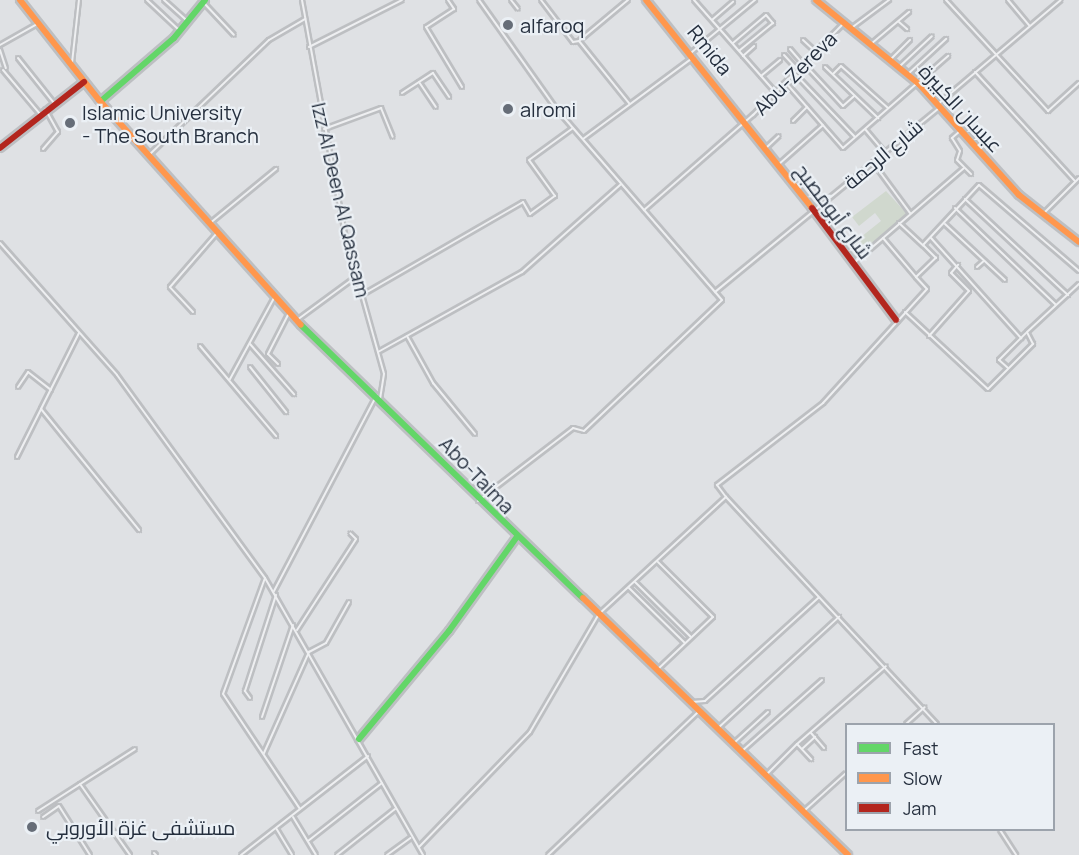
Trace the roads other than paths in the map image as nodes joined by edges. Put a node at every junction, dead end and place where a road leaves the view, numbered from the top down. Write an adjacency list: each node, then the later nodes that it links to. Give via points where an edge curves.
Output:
1 (20, 0): 26 (street, Abo-Taima)
2 (79, 0): 58 (street)
3 (147, 0): 34 (street)
4 (164, 0): 27 (street)
5 (302, 0): 24 (street, Izz Al Deen Al Qassam)
6 (402, 0): 45 (street)
7 (448, 0): 73 (street, via 454,9 426,27)
8 (479, 0): 90 (street)
9 (511, 0): 22 (street)
10 (541, 0): 40 (street, via 575,44)
11 (628, 0): 40 (street)
12 (646, 0): 50 (street, Rmida)
13 (694, 0): 25 (street)
14 (755, 0): 31 (street)
15 (816, 0): 29 (street, عبسان الكبيرة)
16 (889, 0): 32 (street)
17 (946, 0): 52 (street)
18 (1008, 0): 30 (street)
19 (1061, 0): 30 (street, شارع الرحمة)
20 (204, 1): 27 (street); 35 (street)
21 (733, 2): 25 (street)
22 (518, 9)
23 (909, 12): 28 (street)
24 (305, 19): 45 (street, Izz Al Deen Al Qassam); 102 (street, via 269,40)
25 (712, 20): 31 (street)
26 (39, 22): 43 (street); 58 (street, Abo-Taima)
27 (188, 22): 34 (street)
28 (899, 22): 33 (street); 42 (street)
29 (843, 24): 32 (street, عبسان الكبيرة); 49 (street, Abu-Zereva)
30 (1029, 25): 52 (street, شارع الرحمة)
31 (721, 29): 41 (street); 50 (street)
32 (850, 29): 42 (street, عبسان الكبيرة)
33 (907, 29)
34 (180, 31): 78 (street)
35 (234, 35)
36 (932, 36): 61 (street)
37 (946, 39): 66 (street)
38 (803, 40): 49 (street)
39 (910, 40): 57 (street)
40 (579, 41): 80 (street)
41 (733, 43): 48 (street); 48 (street, via 766,15 773,23)
42 (871, 44): 57 (street, عبسان الكبيرة)
43 (0, 45)
44 (754, 46): 53 (street)
45 (309, 47): 92 (street, Izz Al Deen Al Qassam)
46 (0, 50): 85 (street, via 5,69)
47 (790, 50): 59 (street)
48 (739, 51): 53 (street)
49 (816, 52): 59 (street, Abu-Zereva)
50 (694, 55): 80 (street); 88 (street, Rmida)
51 (784, 55): 62 (street)
52 (993, 55): 63 (street, شارع الرحمة); 71 (street, via 1048,111)
53 (743, 56): 67 (street)
54 (948, 56): 72 (street)
55 (18, 58): 79 (street)
56 (780, 60): 67 (street)
57 (891, 60): 61 (street, عبسان الكبيرة)
58 (72, 63): 68 (street, Abo-Taima)
59 (804, 64): 62 (street, Abu-Zereva); 76 (street, via 843,106)
60 (825, 66): 65 (street)
61 (899, 67): 66 (street, عبسان الكبيرة)
62 (798, 70): 64 (street, Abu-Zereva)
63 (975, 72): 81 (street, شارع الرحمة); 109 (street)
64 (795, 73): 70 (street, Abu-Zereva); 96 (street)
65 (833, 74): 76 (street); 84 (street, via 841,66)
66 (908, 74): 72 (street, عبسان الكبيرة)
67 (761, 76): 75 (street)
68 (84, 82): 78 (street, Abo-Taima); 79 (street)
69 (419, 82): 74 (street); 77 (street, via 433,73); 82 (street)
70 (786, 83): 75 (street, Abu-Zereva); 83 (street)
71 (1079, 83)
72 (919, 84): 81 (street, عبسان الكبيرة); 84 (street)
73 (462, 87)
74 (402, 93)
75 (776, 93): 88 (street, Abu-Zereva)
76 (855, 95): 86 (street)
77 (449, 97)
78 (101, 101): 102 (street, Abo-Taima)
79 (54, 103): 85 (street)
80 (629, 103): 97 (street)
81 (938, 106): 93 (street, عبسان الكبيرة); 101 (street, شارع الرحمة)
82 (436, 107)
83 (807, 107): 87 (street); 89 (street)
84 (889, 109): 86 (street)
85 (42, 111): 98 (street); 99 (street, via 58,132)
86 (878, 118): 91 (street)
87 (793, 121)
88 (746, 122): 100 (street, شارع أبومصبح); 113 (street, Abu-Zereva)
89 (823, 125): 96 (street, via 843,148); 104 (street)
90 (573, 128): 97 (street); 136 (street, via 529,160 555,196 530,214 523,202)
91 (865, 128): 96 (street); 101 (street)
92 (324, 129): 95 (street, via 381,108); 131 (street, Izz Al Deen Al Qassam)
93 (961, 130): 105 (street, via 952,138); 116 (street, عبسان الكبيرة)
94 (779, 136): 100 (street)
95 (393, 137)
96 (855, 137)
97 (583, 139): 110 (street)
98 (0, 148)
99 (43, 149)
100 (765, 149): 104 (street, شارع أبومصبح)
101 (884, 152): 103 (street, شارع الرحمة)
102 (149, 156): 118 (street, Abo-Taima)
103 (874, 164): 114 (street, شارع الرحمة); 115 (street)
104 (778, 165): 114 (street, شارع أبومصبح)
105 (964, 168): 107 (street); 115 (street)
106 (276, 170): 118 (street)
107 (970, 174)
108 (1079, 178): 109 (street)
109 (1075, 181): 116 (street)
110 (621, 184): 113 (street); 147 (street, via 522,272)
111 (965, 199): 112 (street); 130 (street, via 979,184); 137 (street)
112 (955, 208): 119 (street); 139 (street)
113 (644, 210): 135 (street)
114 (812, 211): 127 (street, شارع أبومصبح); 135 (street, شارع الرحمة)
115 (910, 213): 117 (street)
116 (1042, 215): 123 (street, عبسان الكبيرة)
117 (899, 223): 121 (street); 125 (street)
118 (209, 224): 120 (street, Abo-Taima)
119 (945, 224): 122 (street); 126 (street)
120 (217, 233): 138 (street, Abo-Taima); 140 (street, via 170,287)
121 (883, 238): 127 (street); 132 (street)
122 (931, 238): 125 (street); 128 (street)
123 (1079, 242)
124 (0, 243): 145 (street)
125 (923, 245): 132 (street, via 936,258)
126 (984, 261): 129 (street); 133 (street)
127 (854, 263): 144 (street, شارع أبومصبح)
128 (958, 265): 148 (street, via 951,273 969,291); 149 (street, via 979,284 991,310)
129 (977, 267)
130 (1079, 271)
131 (357, 276): 136 (street, Izz Al Deen Al Qassam); 143 (street)
132 (916, 277): 141 (street, via 927,289)
133 (1005, 280)
134 (1079, 284): 137 (street)
135 (715, 292): 167 (street, via 722,300 584,431 573,428)
136 (362, 295): 152 (street, Izz Al Deen Al Qassam)
137 (1068, 295): 139 (street)
138 (274, 298): 142 (street, Abo-Taima); 150 (street)
139 (1056, 304): 146 (street)
140 (193, 312)
141 (905, 312): 144 (street); 148 (street)
142 (289, 313): 143 (street, Abo-Taima); 153 (street, via 268,354)
143 (297, 320): 160 (street, Abo-Taima)
144 (896, 320): 166 (street, via 824,403 717,485)
145 (79, 333): 158 (street); 172 (street, via 151,420)
146 (1026, 333): 149 (street); 155 (street, via 1033,344)
147 (407, 336): 152 (street); 163 (street, via 433,383)
148 (929, 336): 155 (street, via 988,389)
149 (1021, 338): 155 (street, via 999,360)
150 (249, 344): 156 (street); 159 (street)
151 (200, 346): 156 (street)
152 (378, 352): 160 (street, Izz Al Deen Al Qassam, via 384,374)
153 (278, 364)
154 (250, 367): 162 (street)
155 (1008, 368)
156 (230, 379): 164 (street)
157 (18, 387): 158 (street, via 28,372)
158 (51, 390): 161 (street)
159 (294, 394)
160 (378, 396): 167 (street, Abo-Taima); 175 (street)
161 (40, 409): 165 (street); 168 (street)
162 (286, 412)
163 (475, 434)
164 (276, 436)
165 (17, 457)
166 (726, 497): 171 (street); 177 (street)
167 (478, 501): 170 (street, Abo-Taima)
168 (139, 530)
169 (350, 533): 182 (street, via 356,539)
170 (516, 538): 179 (street, Abo-Taima); 200 (street, via 449,631)
171 (658, 562): 173 (street); 183 (street, via 713,616)
172 (265, 578): 175 (street); 207 (street, via 223,694)
173 (635, 582): 174 (street); 183 (street)
174 (629, 588): 179 (street); 184 (street)
175 (273, 591): 176 (street)
176 (276, 596): 181 (street); 189 (street, via 245,691)
177 (818, 598): 180 (street); 190 (street, via 705,700 696,697)
178 (349, 602): 185 (street, via 326,643)
179 (599, 614): 187 (street, Abo-Taima); 224 (street, via 530,732)
180 (839, 617): 186 (street); 197 (street)
181 (293, 625): 182 (street); 194 (street)
182 (297, 630): 185 (street)
183 (691, 638): 184 (street)
184 (685, 643): 187 (street)
185 (309, 652): 200 (street); 207 (street)
186 (886, 666): 191 (street); 198 (street)
187 (657, 670): 190 (street, Abo-Taima)
188 (822, 680): 206 (street)
189 (250, 698)
190 (691, 705): 192 (street, Abo-Taima)
191 (925, 707): 195 (street); 196 (street)
192 (698, 712): 197 (street, Abo-Taima); 233 (street)
193 (768, 712): 201 (street)
194 (262, 717)
195 (907, 723)
196 (936, 723)
197 (717, 729): 201 (street, Abo-Taima)
198 (811, 733): 199 (street); 202 (street)
199 (815, 737): 203 (street); 205 (street)
200 (359, 738): 208 (street)
201 (734, 743): 206 (street, Abo-Taima)
202 (797, 744): 205 (street); 210 (street)
203 (824, 748)
204 (135, 749): 213 (street)
205 (802, 750): 209 (street)
206 (742, 751): 210 (street, Abo-Taima)
207 (264, 753): 214 (street)
208 (368, 756): 212 (street); 214 (street)
209 (811, 759)
210 (767, 774): 216 (street, Abo-Taima)
211 (845, 774): 216 (street)
212 (382, 783): 215 (street); 223 (street)
213 (80, 784): 217 (street); 226 (street)
214 (300, 809): 218 (street)
215 (395, 809): 222 (street); 230 (street)
216 (805, 810): 234 (street, Abo-Taima)
217 (38, 811)
218 (292, 816): 220 (street); 223 (street)
219 (43, 817): 225 (street, via 59,806)
220 (276, 828): 227 (street); 228 (street)
221 (1001, 831): 235 (street)
222 (410, 837): 224 (street); 231 (street)
223 (308, 842): 229 (street)
224 (419, 847): 232 (street)
225 (90, 855)
226 (130, 855)
227 (241, 855)
228 (292, 855)
229 (316, 855)
230 (337, 855)
231 (387, 855)
232 (423, 855)
233 (548, 855)
234 (848, 855)
235 (1016, 855)

